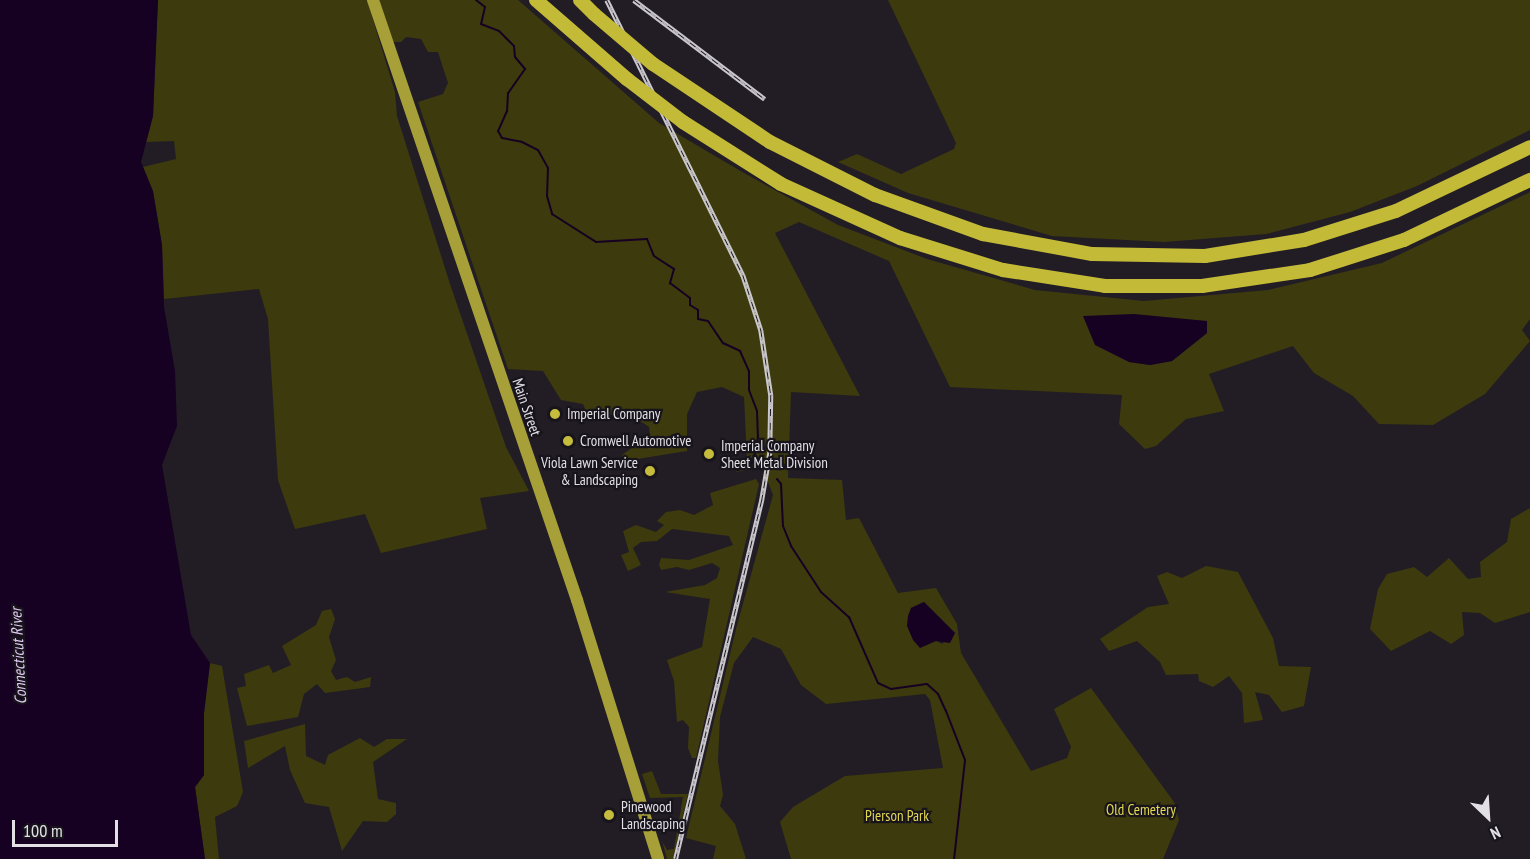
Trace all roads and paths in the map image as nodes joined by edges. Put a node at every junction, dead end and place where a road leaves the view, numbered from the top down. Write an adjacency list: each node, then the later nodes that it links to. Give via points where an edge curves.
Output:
1 (373, 0): 6 (main road, Main Street, via 577,600)
2 (536, 0): 5 (highway, bridge, via 682,122 788,187 900,238 1003,270 1118,287 1214,285 1310,270 1404,240)
3 (580, 0): 4 (highway, bridge, via 653,64 761,137 874,195 989,236 1092,254 1205,256 1304,240 1406,207)
4 (1530, 147)
5 (1530, 180)
6 (658, 859)

